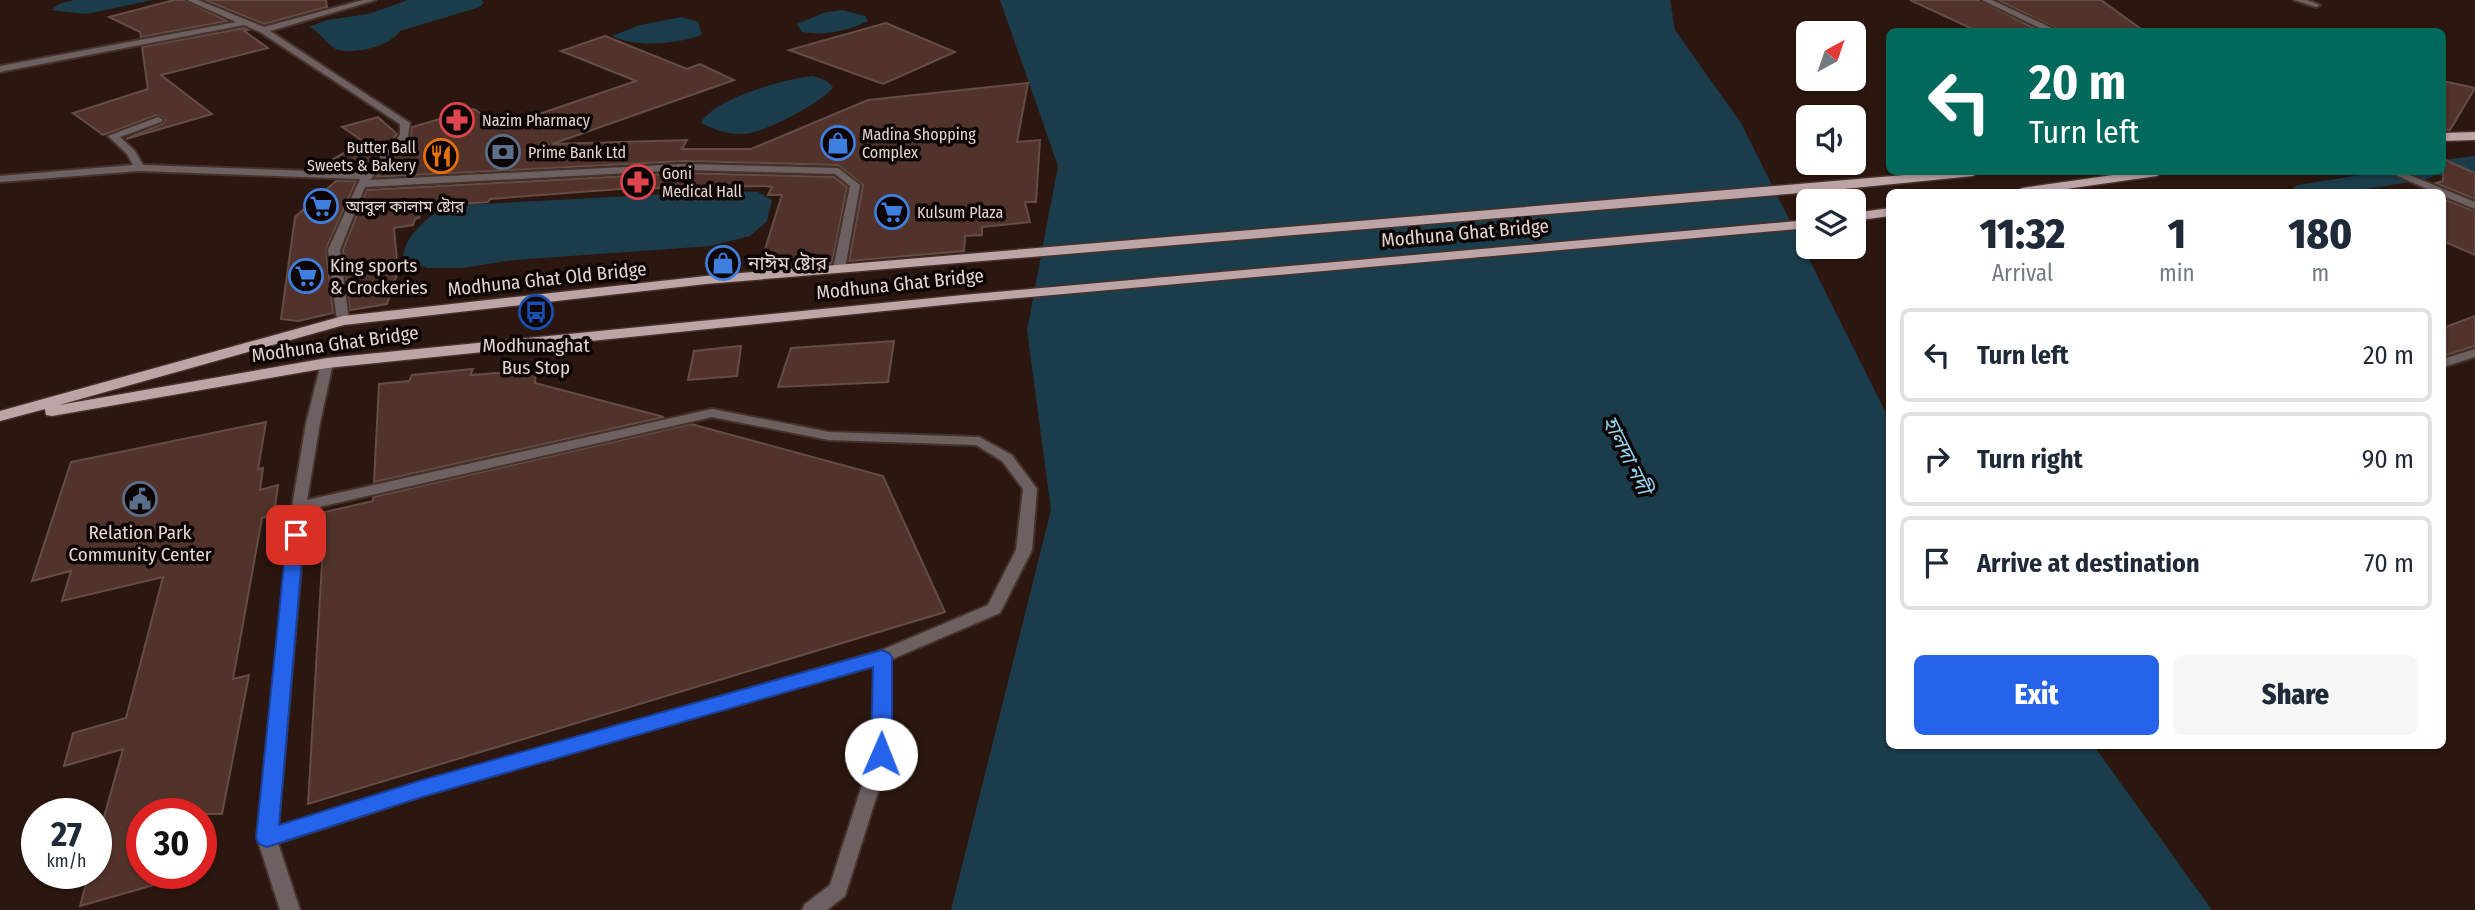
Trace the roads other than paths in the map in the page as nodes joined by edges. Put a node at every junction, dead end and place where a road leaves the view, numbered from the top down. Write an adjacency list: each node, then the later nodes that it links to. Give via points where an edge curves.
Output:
1 (191, 0): 6 (street)
2 (223, 0): 6 (street)
3 (372, 0): 10 (street)
4 (1986, 0): 9 (street)
5 (2298, 0): 7 (street)
6 (202, 5): 8 (street)
7 (2316, 5)
8 (244, 22): 10 (street); 11 (street)
9 (2047, 28)
10 (263, 30): 20 (street, via 405,123 405,135)
11 (0, 69)
12 (158, 120): 15 (street, via 113,135)
13 (2475, 136): 14 (main road)
14 (2446, 138)
15 (139, 168): 19 (street); 20 (street)
16 (1943, 175): 28 (main road, Modhuna Ghat Bridge)
17 (2137, 175): 21 (main road)
18 (2401, 175): 22 (street)
19 (0, 179)
20 (364, 180): 29 (street, via 684,167 838,171 855,185); 30 (street, via 334,250)
21 (2042, 189)
22 (2434, 189)
23 (2446, 194): 24 (street)
24 (2475, 206)
25 (1886, 213): 26 (main road)
26 (1866, 216)
27 (1796, 225): 33 (main road, Modhuna Ghat Bridge, via 963,299)
28 (985, 257): 29 (main road, Modhuna Ghat Old Bridge)
29 (839, 269): 30 (main road, Modhuna Ghat Old Bridge)
30 (343, 321): 34 (main road, Modhuna Ghat Old Bridge)
31 (2475, 353): 32 (street)
32 (2446, 362)
33 (327, 363): 34 (main road, Modhuna Ghat Bridge); 35 (street)
34 (0, 418)
35 (299, 507): 36 (street, via 712,413 829,436 979,441 1007,458 1030,489 1024,550 994,608); 37 (street)
36 (882, 657): 37 (street); 39 (street, via 881,754 838,890)
37 (267, 838): 38 (street)
38 (290, 910)
39 (813, 910)

